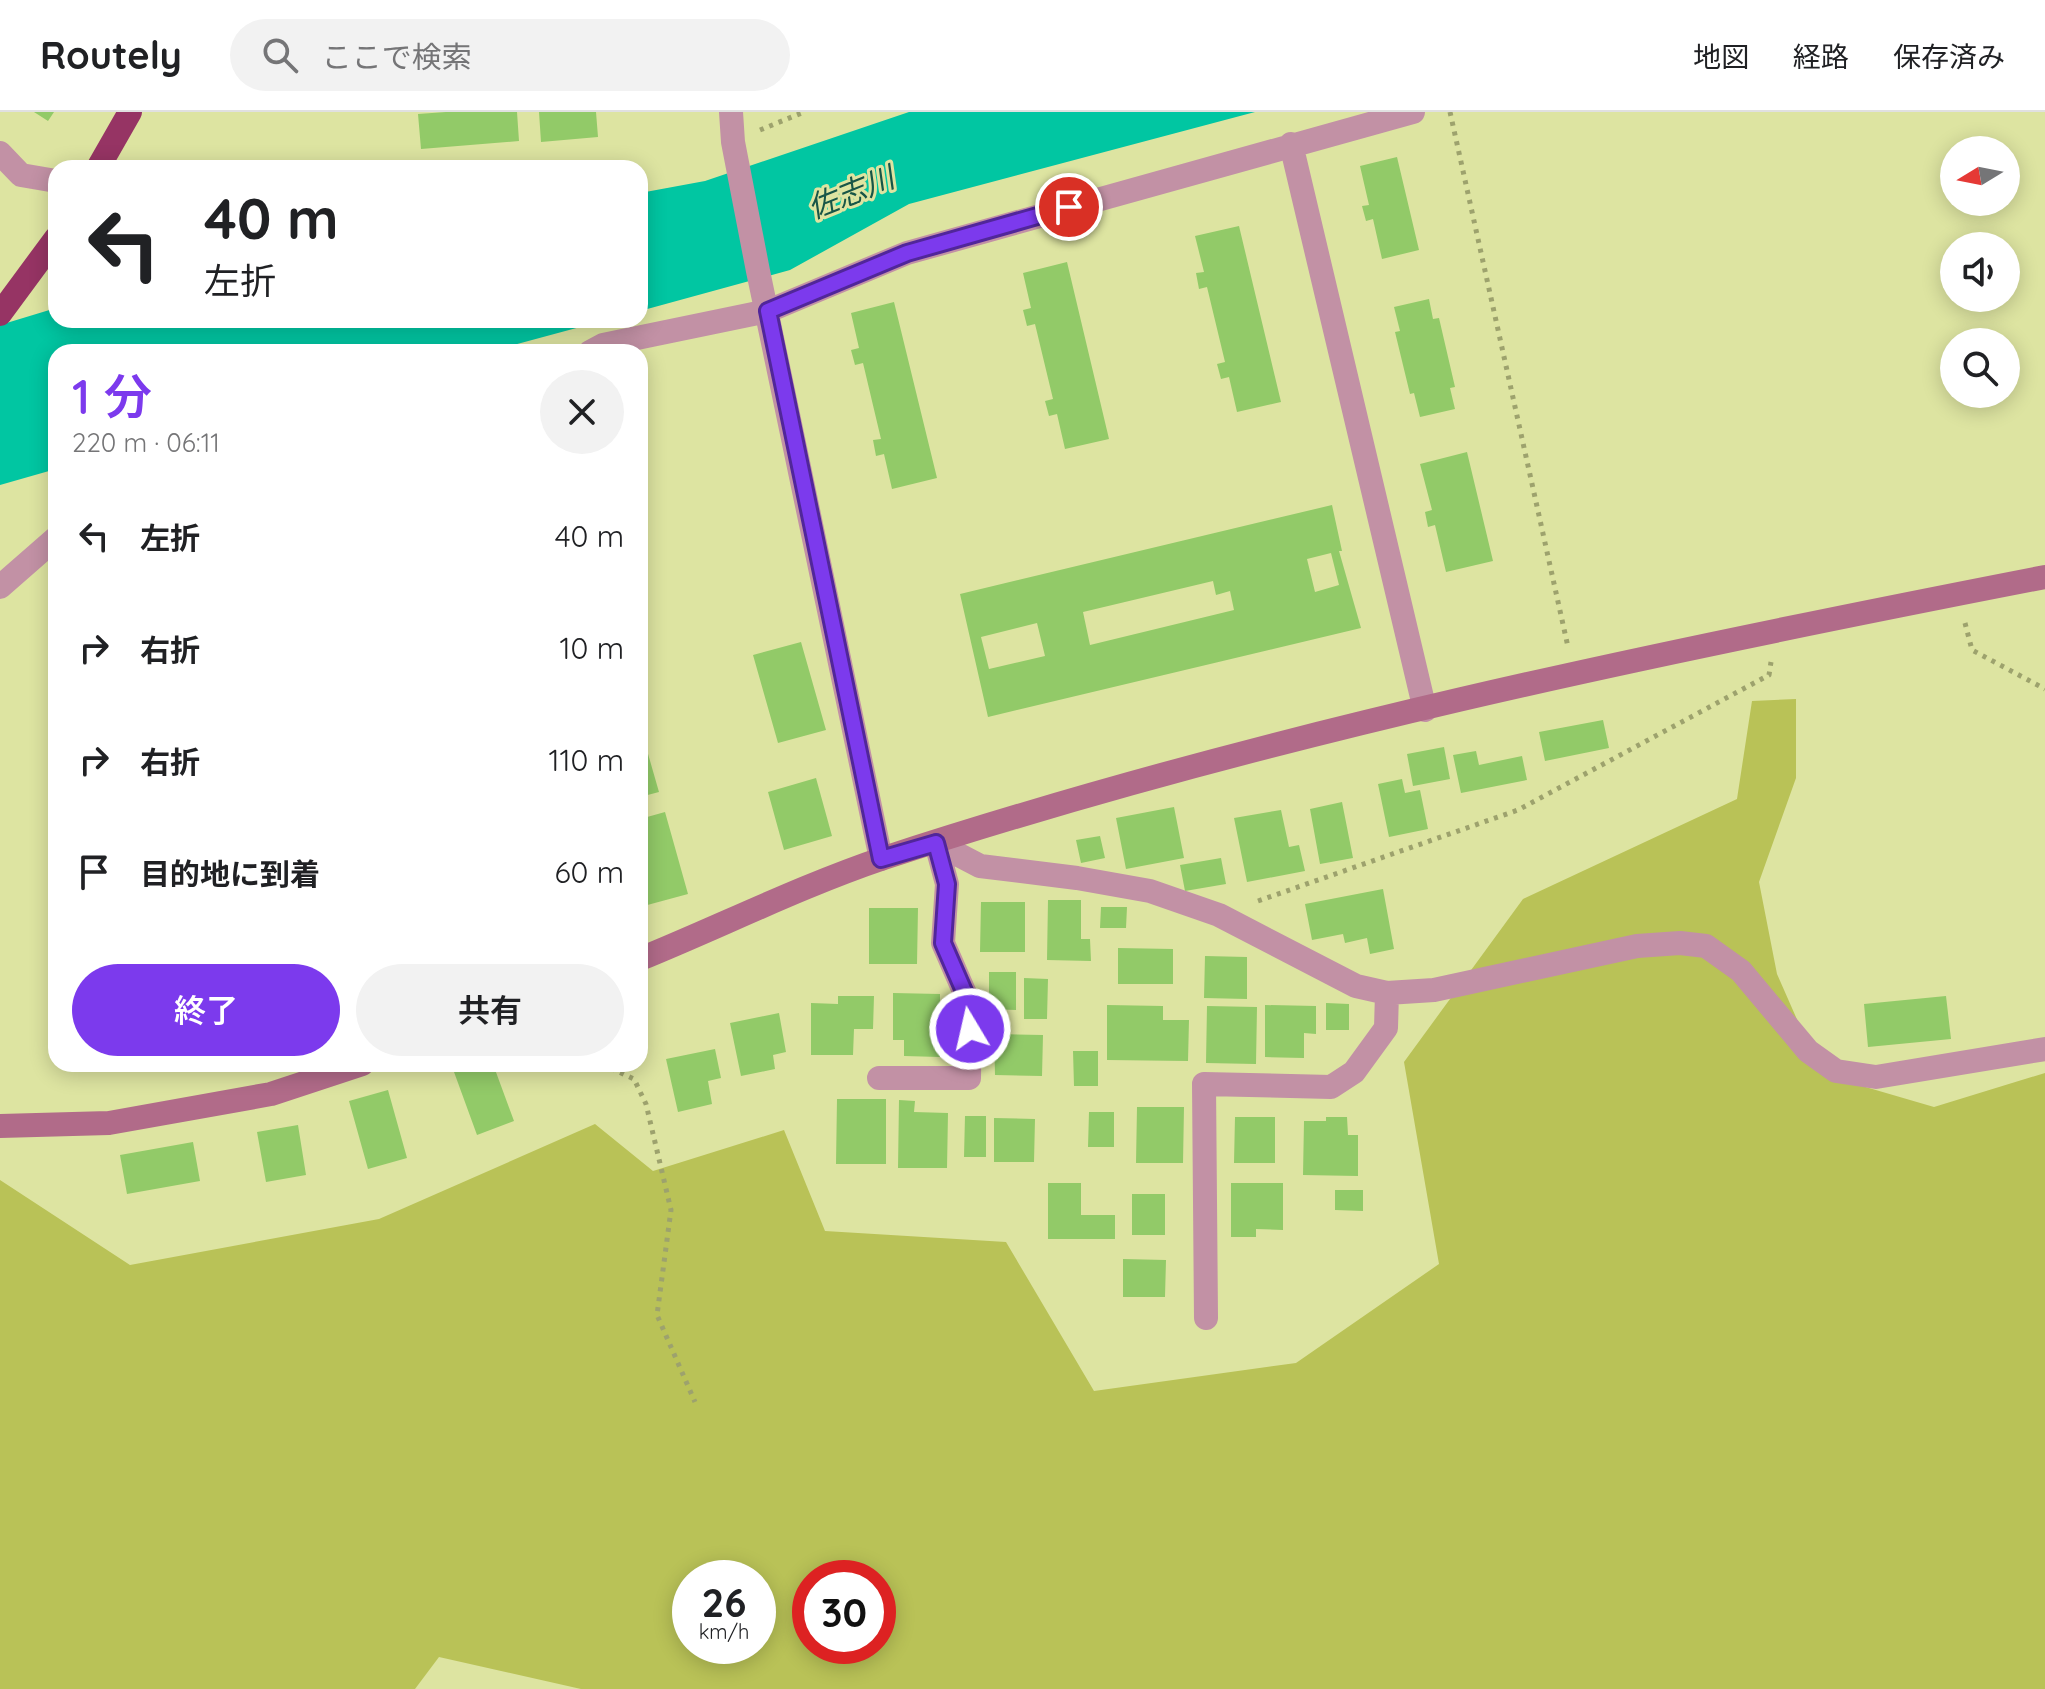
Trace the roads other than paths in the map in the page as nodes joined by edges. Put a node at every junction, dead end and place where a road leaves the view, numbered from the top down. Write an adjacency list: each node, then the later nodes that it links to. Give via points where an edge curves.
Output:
1 (130, 112): 6 (highway)
2 (731, 112): 9 (street)
3 (1413, 112): 4 (street)
4 (1291, 144): 9 (street, via 907,253); 15 (street)
5 (0, 153): 7 (street, via 21,175)
6 (103, 160)
7 (48, 180)
8 (48, 249): 10 (highway)
9 (768, 311): 11 (street); 17 (street)
10 (0, 314)
11 (608, 344)
12 (48, 545): 14 (street)
13 (2045, 577): 15 (street, via 1775,629)
14 (0, 587)
15 (1425, 710): 16 (street, via 1231,755)
16 (936, 843): 17 (street); 19 (street, via 980,866 1150,891 1219,915 1356,986); 22 (street, via 947,884 943,943 970,1005 969,1078)
17 (881, 859): 18 (street)
18 (648, 956)
19 (1387, 993): 20 (street, via 1434,990 1637,946 1680,943 1706,946 1741,971 1808,1051 1836,1071 1876,1077); 24 (street, via 1386,1028 1354,1072 1331,1087 1204,1084)
20 (2045, 1049)
21 (338, 1072): 23 (street, via 271,1094 109,1123)
22 (879, 1078)
23 (0, 1126)
24 (1206, 1318)

